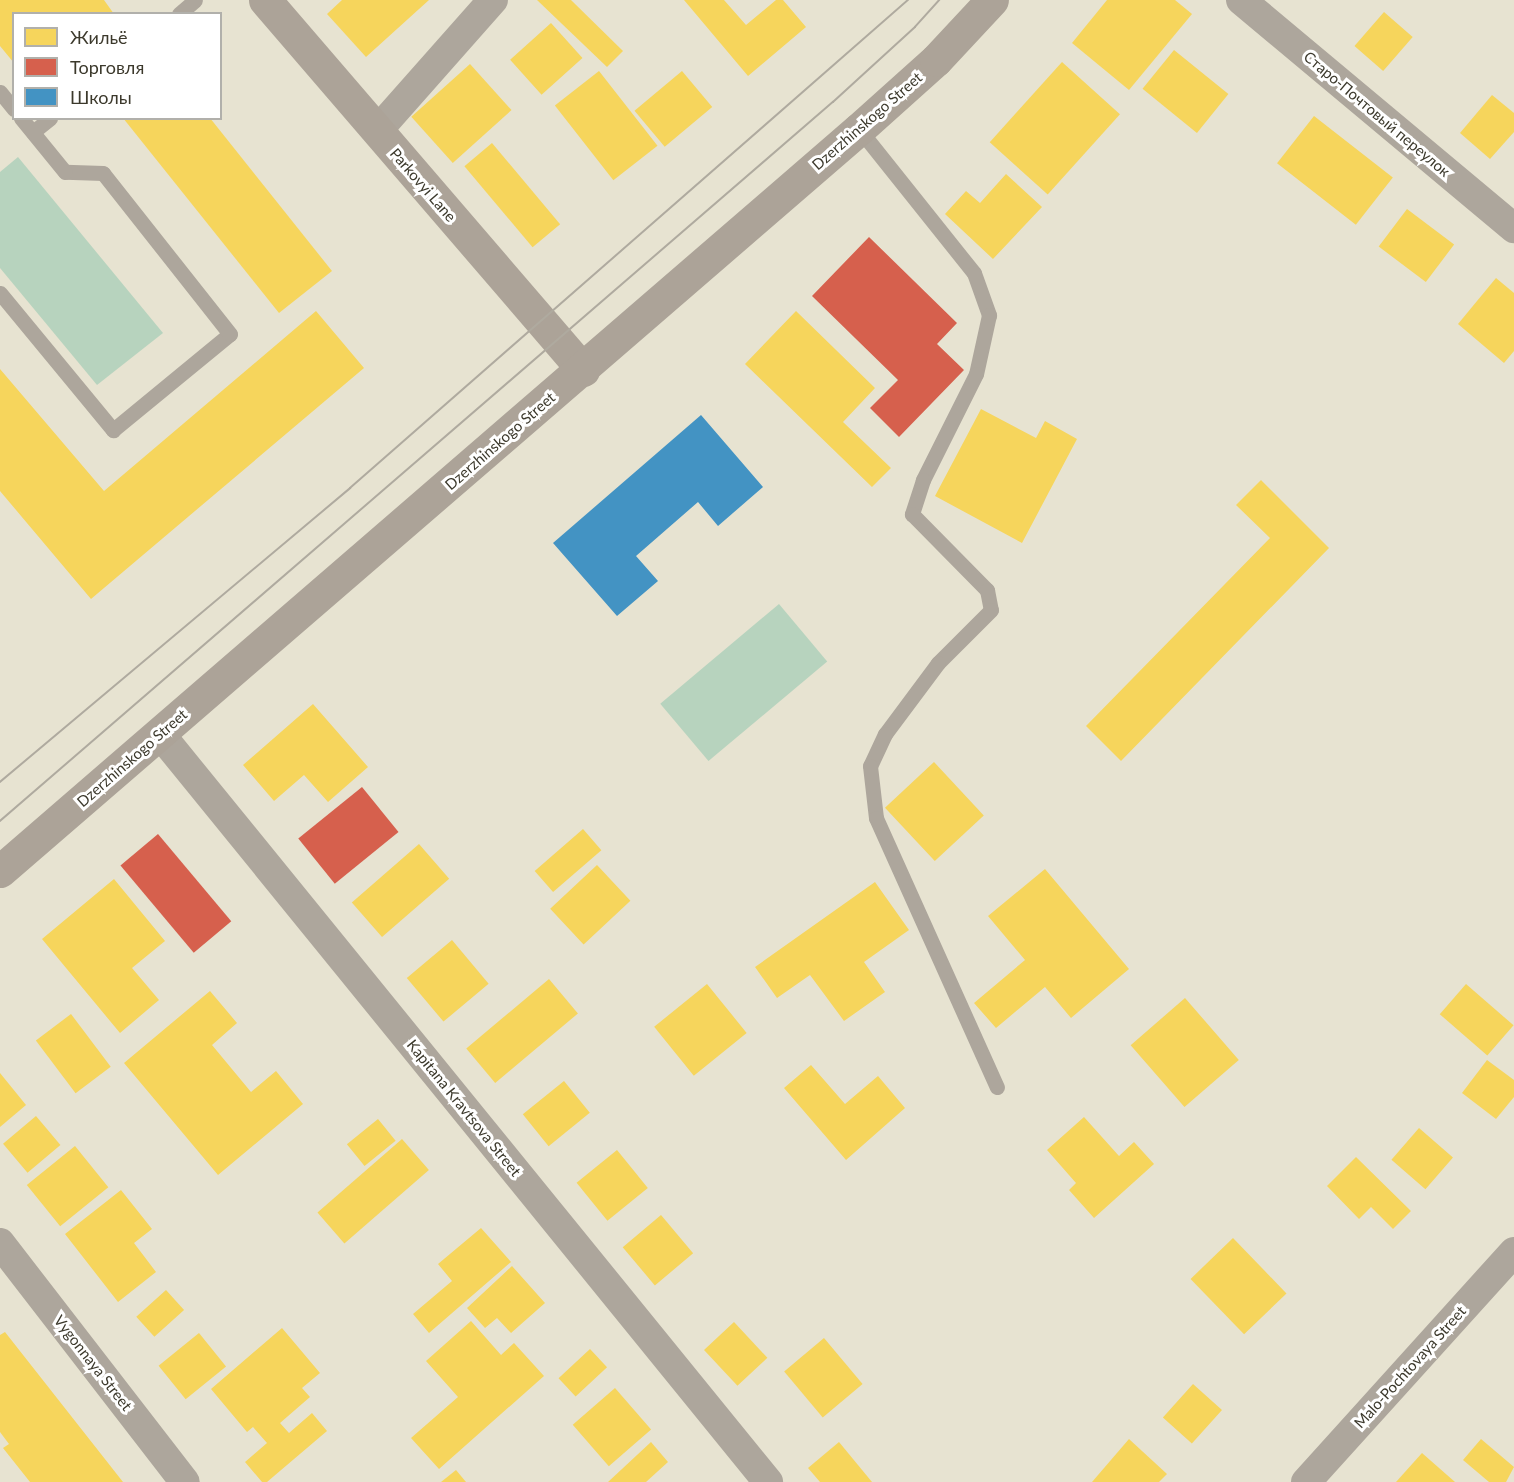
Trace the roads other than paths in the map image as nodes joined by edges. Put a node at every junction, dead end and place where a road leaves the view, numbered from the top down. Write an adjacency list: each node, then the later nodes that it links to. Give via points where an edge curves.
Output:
1 (195, 0): 6 (lane)
2 (265, 0): 13 (main road, Parkovyi Lane)
3 (493, 0): 13 (street)
4 (992, 0): 11 (main road, Dzerzhinskogo Street, via 936,60)
5 (1241, 0): 14 (street, Старо-Почтовый переулок)
6 (181, 12)
7 (0, 93): 8 (lane)
8 (12, 107)
9 (23, 120): 12 (lane)
10 (48, 120): 12 (lane)
11 (859, 129): 16 (main road, Dzerzhinskogo Street); 19 (lane, via 974,273 989,315 976,374 923,480 912,514 987,590 990,610 938,663 885,734 870,766 876,818)
12 (33, 132): 15 (lane, via 65,172 103,173 230,334 113,430)
13 (376, 132): 16 (main road, Parkovyi Lane)
14 (1514, 228)
15 (0, 293)
16 (583, 370): 17 (main road, Dzerzhinskogo Street)
17 (160, 734): 18 (main road, Dzerzhinskogo Street); 23 (street, Kapitana Kravtsova Street)
18 (0, 871)
19 (997, 1087)
20 (0, 1243): 22 (street, Vygonnaya Street)
21 (1514, 1252): 24 (street, Malo-Pochtovaya Street)
22 (185, 1482)
23 (768, 1482)
24 (1306, 1482)

